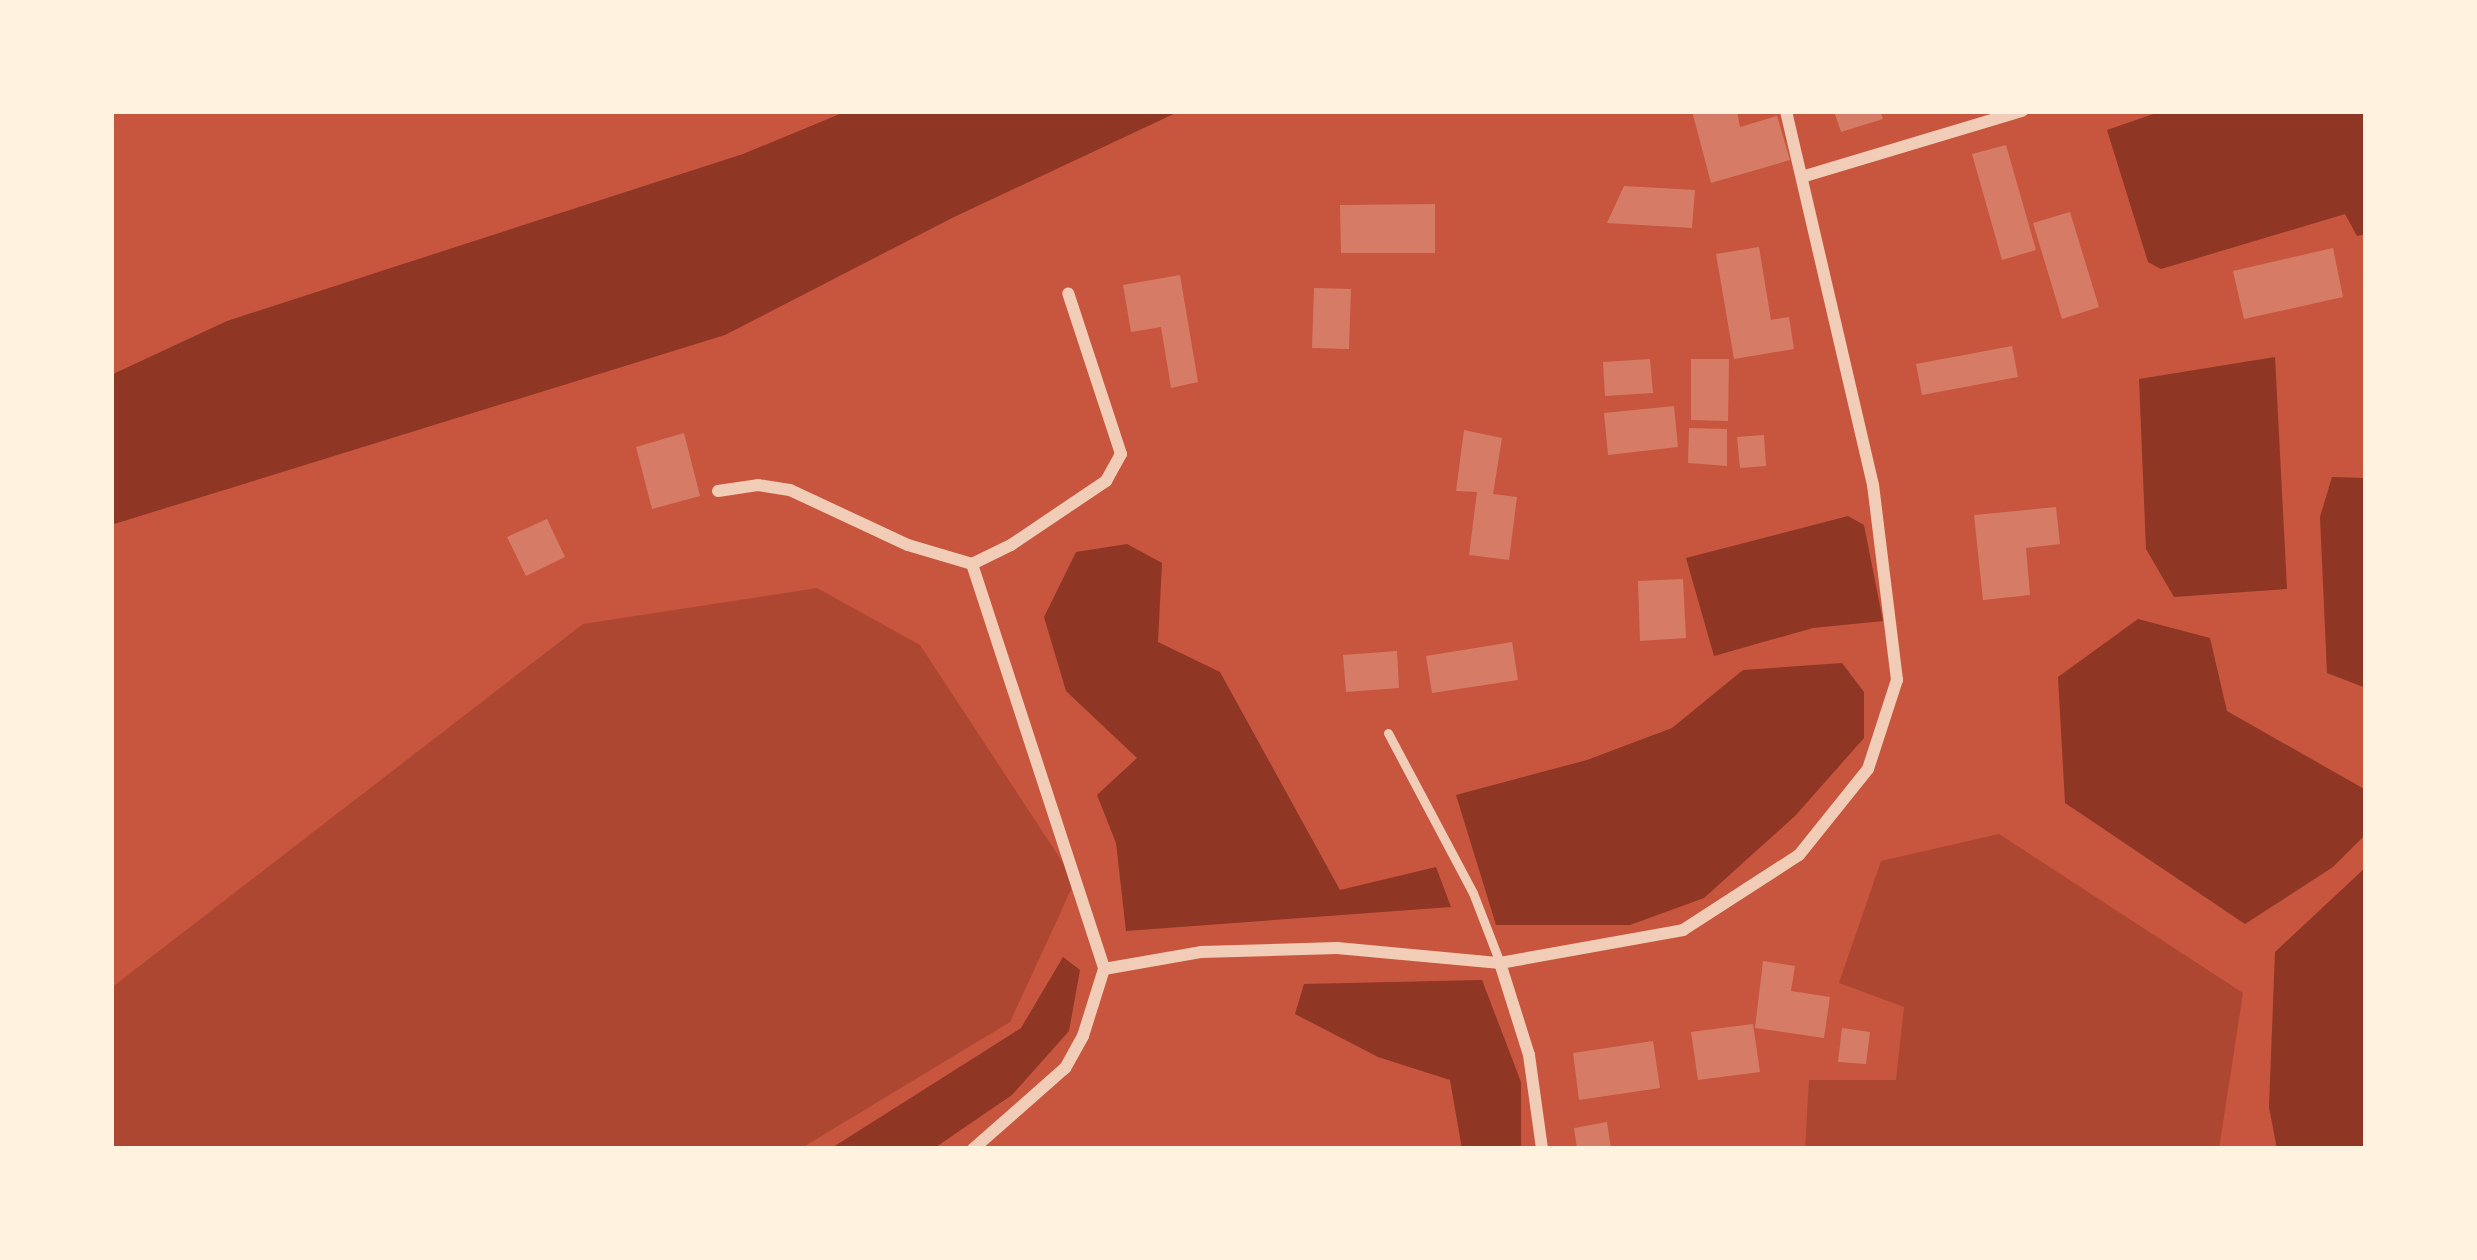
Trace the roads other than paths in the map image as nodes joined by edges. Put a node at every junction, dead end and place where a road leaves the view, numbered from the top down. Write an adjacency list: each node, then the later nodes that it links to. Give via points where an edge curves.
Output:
1 (1786, 111): 3 (street)
2 (2022, 111): 3 (street)
3 (1804, 176): 8 (street, via 1873,485 1897,680 1868,770 1799,855 1682,930)
4 (1068, 293): 6 (street, via 1121,454 1106,481)
5 (718, 490): 6 (street, via 790,490 845,520)
6 (972, 564): 9 (street)
7 (1388, 733): 8 (lane, via 1473,893)
8 (1500, 964): 9 (street, via 1337,948 1202,952); 11 (street, via 1529,1055)
9 (1104, 970): 10 (street, via 1065,1068)
10 (973, 1149)
11 (1542, 1149)

